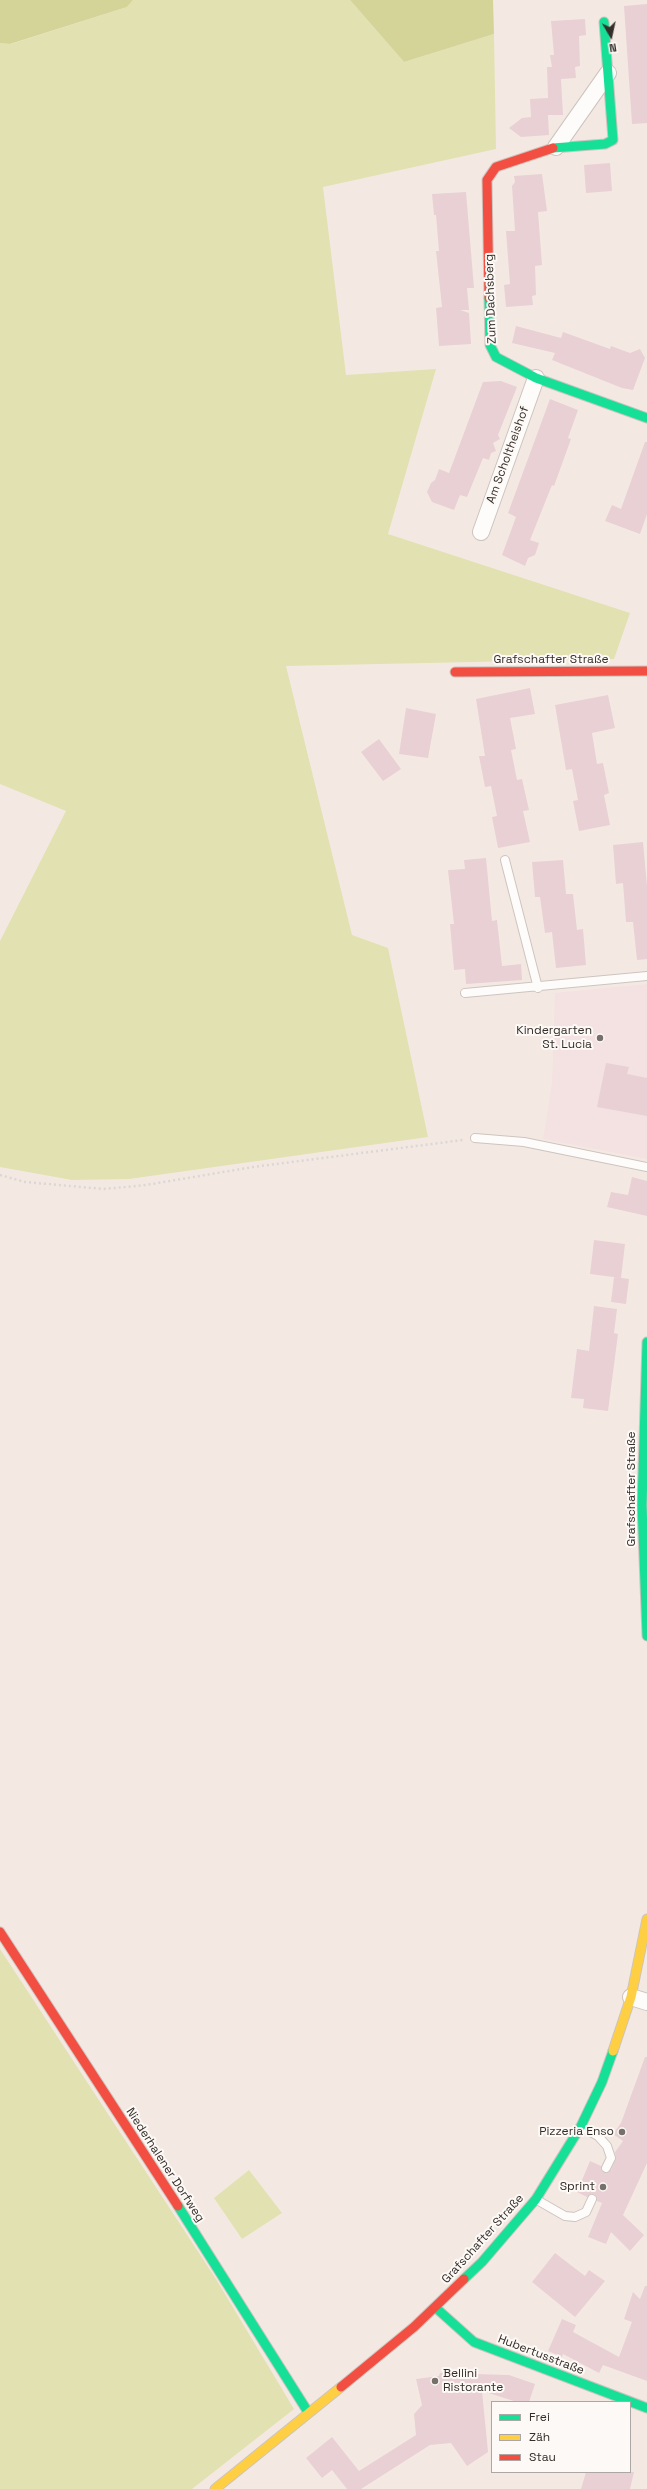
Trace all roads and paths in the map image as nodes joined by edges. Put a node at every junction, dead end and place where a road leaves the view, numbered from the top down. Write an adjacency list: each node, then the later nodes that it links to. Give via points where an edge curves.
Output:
1 (604, 22): 2 (street, Zum Dachsberg)
2 (608, 73): 3 (street); 4 (street, Zum Dachsberg)
3 (586, 104): 4 (street, via 600,109); 5 (street)
4 (612, 120): 5 (street, Zum Dachsberg, via 613,140 605,144)
5 (556, 147): 6 (street, Zum Dachsberg, via 496,167 487,180 490,345 496,357)
6 (536, 378): 7 (street, Zum Dachsberg); 8 (street, Am Scholtheishof)
7 (647, 418)
8 (481, 532)
9 (647, 671): 10 (street, Grafschafter Straße)
10 (456, 672)
11 (505, 860): 13 (lane)
12 (647, 976): 13 (lane)
13 (538, 988): 14 (lane)
14 (465, 993)
15 (475, 1138): 16 (lane, via 524,1142); 17 (path, via 253,1166 146,1185 104,1189 25,1182)
16 (647, 1167)
17 (0, 1175)
18 (647, 1342): 19 (street, Grafschafter Straße, via 642,1505)
19 (647, 1636)
20 (647, 1919): 22 (street, Grafschafter Straße)
21 (0, 1932): 32 (street, Niederhalener Dorfweg, via 236,2295)
22 (631, 1997): 23 (street); 24 (street, Grafschafter Straße, via 602,2082)
23 (647, 2002)
24 (580, 2126): 25 (lane, via 598,2136 607,2146 610,2158); 26 (street, Grafschafter Straße)
25 (606, 2168)
26 (536, 2199): 27 (lane, via 565,2216 575,2218 586,2212); 28 (street, Grafschafter Straße, via 482,2262)
27 (592, 2199)
28 (436, 2308): 29 (street, Hubertusstraße, via 474,2342); 32 (street, Grafschafter Straße)
29 (629, 2401)
30 (631, 2402): 31 (street, Hubertusstraße)
31 (647, 2408)
32 (308, 2412): 33 (street, Grafschafter Straße)
33 (215, 2489)

